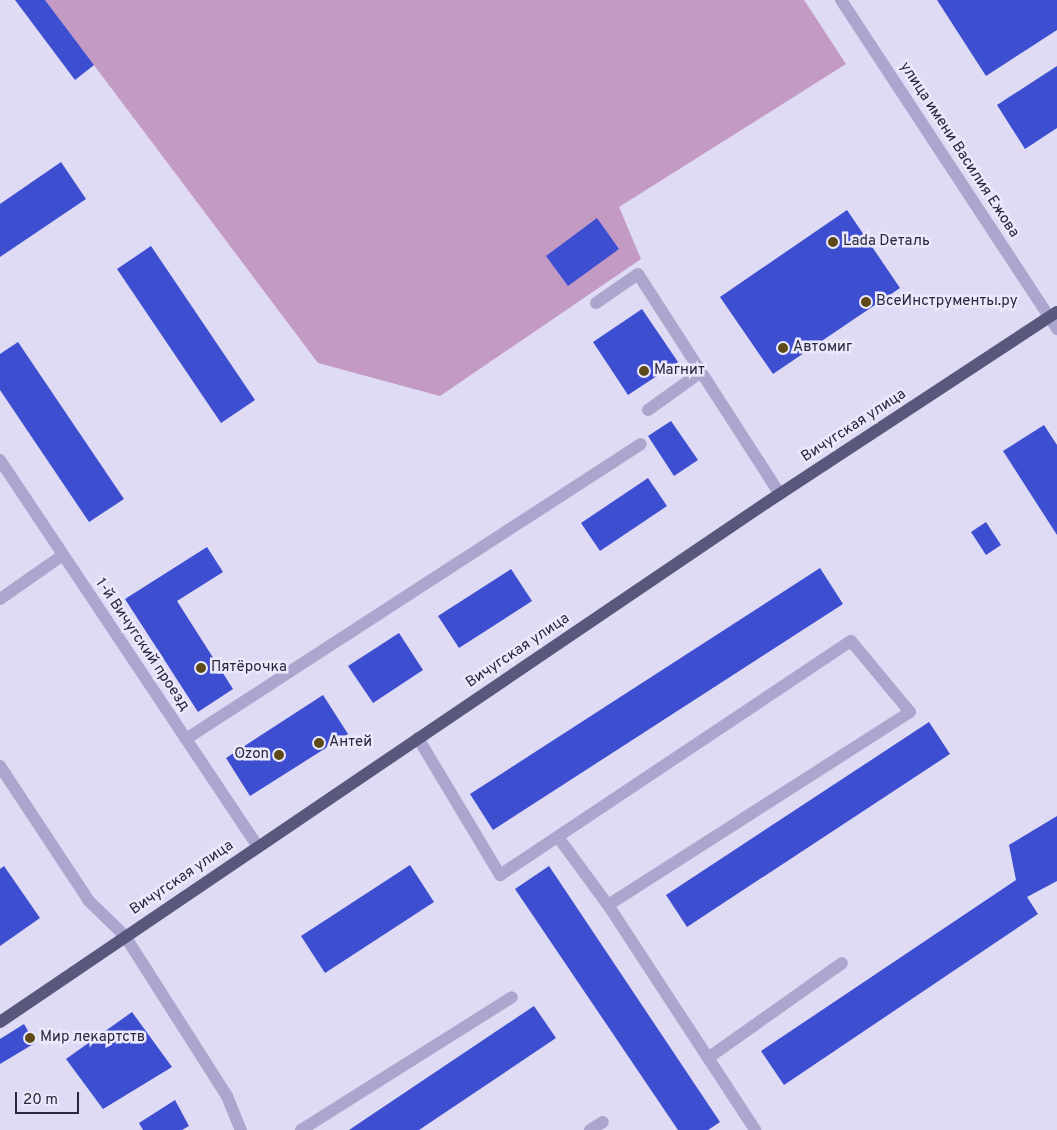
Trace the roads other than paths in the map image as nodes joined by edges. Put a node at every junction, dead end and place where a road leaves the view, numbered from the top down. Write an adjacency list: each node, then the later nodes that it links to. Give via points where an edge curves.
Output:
1 (841, 0): 3 (street, улица имени Василия Ежова)
2 (596, 303): 5 (street, via 638,274)
3 (1053, 315): 4 (street, улица имени Василия Ежова); 9 (main road, Вичугская улица)
4 (1057, 329)
5 (701, 372): 6 (street); 9 (street)
6 (648, 410)
7 (641, 444): 13 (street)
8 (0, 460): 10 (street, 1-й Вичугский проезд)
9 (780, 494): 12 (main road, Вичугская улица)
10 (63, 554): 11 (street); 13 (street, 1-й Вичугский проезд)
11 (0, 599)
12 (418, 738): 15 (street, via 500,875); 16 (main road, Вичугская улица)
13 (186, 740): 16 (street, 1-й Вичугский проезд)
14 (0, 766): 18 (street, via 89,901)
15 (558, 836): 17 (street); 17 (street, via 851,641 910,712)
16 (257, 846): 18 (main road, Вичугская улица)
17 (608, 906): 22 (street)
18 (125, 936): 21 (main road, Вичугская улица); 24 (street, via 227,1096)
19 (842, 963): 22 (street)
20 (512, 997): 25 (street)
21 (0, 1022)
22 (708, 1058): 27 (street)
23 (603, 1122): 26 (street)
24 (241, 1130)
25 (301, 1130)
26 (590, 1130)
27 (755, 1130)

